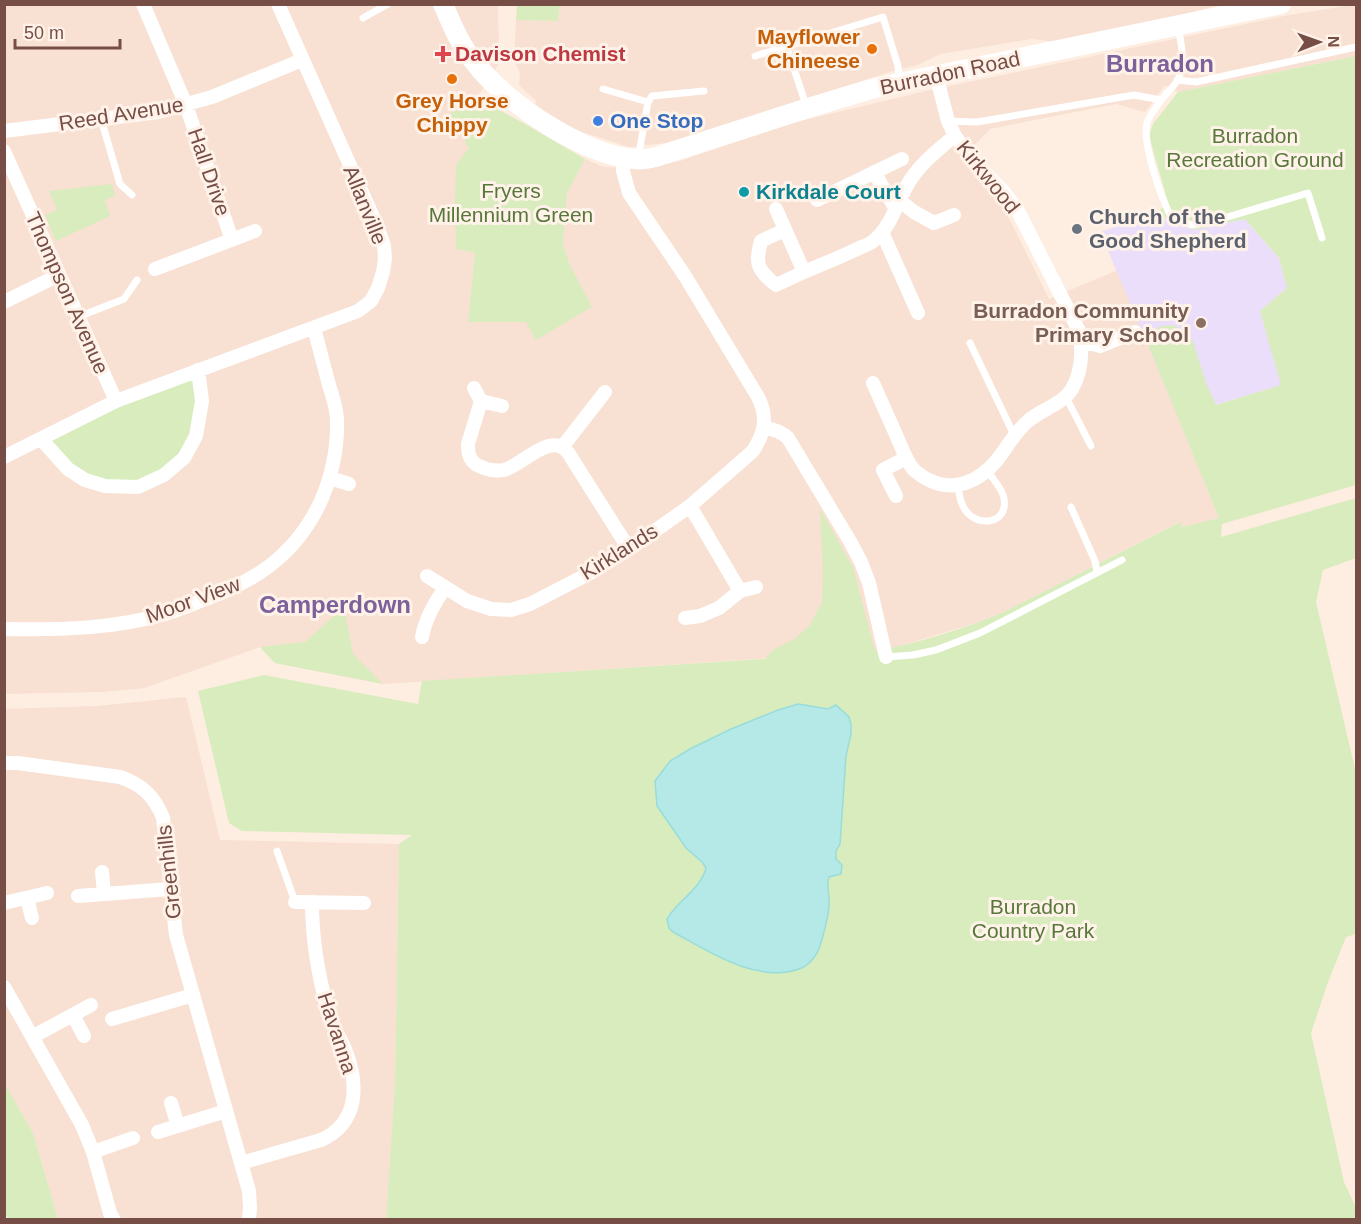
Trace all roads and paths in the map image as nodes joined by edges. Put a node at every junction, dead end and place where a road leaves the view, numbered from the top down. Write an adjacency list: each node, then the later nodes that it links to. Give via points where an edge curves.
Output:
1 (142, 4): 19 (street)
2 (278, 4): 11 (street, Allanville)
3 (388, 4): 6 (lane)
4 (442, 4): 26 (main road, via 468,54 505,93 578,141 599,151)
5 (1281, 4): 7 (main road, Burradon Road)
6 (363, 18)
7 (1178, 26): 12 (main road, Burradon Road); 13 (lane, via 1183,53)
8 (1356, 47): 13 (lane, via 1196,82)
9 (787, 48): 10 (lane); 14 (lane, via 882,17); 20 (lane)
10 (755, 56)
11 (302, 60): 19 (street, Reed Avenue); 46 (street, Allanville, via 374,219 385,259 378,288 370,301 358,311)
12 (936, 75): 14 (main road, Burradon Road); 22 (street, Kirkwood)
13 (1177, 80): 17 (lane)
14 (900, 82): 20 (main road, Burradon Road)
15 (603, 89): 18 (lane)
16 (704, 91): 18 (lane, via 652,96)
17 (1161, 100): 22 (lane, via 1134,95 977,122); 37 (lane, via 1148,122 1146,140 1171,218 1192,225 1214,221 1308,193)
18 (648, 102): 26 (lane)
19 (186, 105): 21 (street, Reed Avenue); 38 (street, Hall Drive)
20 (808, 108): 26 (main road, Burradon Road, via 665,154)
21 (101, 119): 23 (street, Reed Avenue); 29 (lane, via 120,184)
22 (948, 121): 24 (street, Kirkwood)
23 (4, 131)
24 (955, 136): 31 (street, via 921,166); 48 (street, Kirkwood, via 1017,209)
25 (4, 152): 41 (street, Thompson Avenue)
26 (631, 158): 58 (street, via 623,171 629,193 758,397 765,417)
27 (902, 159): 28 (street)
28 (874, 172): 30 (street); 31 (street)
29 (132, 195)
30 (817, 200)
31 (897, 204): 33 (street, via 934,224); 36 (street)
32 (776, 210): 34 (street)
33 (954, 215)
34 (785, 230): 40 (street); 40 (street, via 760,241 756,259 776,285)
35 (255, 231): 38 (street, Hall Drive)
36 (882, 232): 40 (street, via 873,242); 44 (street)
37 (1322, 238)
38 (232, 240): 39 (street, Hall Drive)
39 (155, 269)
40 (804, 272)
41 (59, 275): 43 (street); 45 (street, Thompson Avenue)
42 (137, 280): 45 (lane, via 124,299)
43 (4, 302)
44 (918, 313)
45 (78, 317): 55 (street, Thompson Avenue)
46 (314, 328): 50 (street, Allanville); 66 (street, Moor View, via 337,422)
47 (1136, 332): 48 (street, via 1100,345)
48 (1081, 341): 54 (street, Kirkwood, via 1082,359)
49 (970, 343): 59 (lane)
50 (198, 370): 55 (street, Allanville); 60 (street, via 202,401 195,436 184,458 164,475 138,487 105,486 85,480 68,469)
51 (873, 383): 64 (street)
52 (474, 388): 56 (street)
53 (605, 392): 61 (street)
54 (1066, 397): 59 (street); 62 (lane)
55 (116, 401): 60 (street, Allanville)
56 (482, 401): 57 (street); 61 (street, via 468,444 466,466 502,470 547,447)
57 (502, 406)
58 (764, 428): 70 (street, Kirklands, via 753,451); 82 (street, via 788,438 851,543 869,583)
59 (1014, 435): 65 (street)
60 (41, 439): 63 (street, Allanville)
61 (562, 446): 72 (street)
62 (1091, 446)
63 (4, 457)
64 (906, 458): 68 (street, via 927,480); 69 (street, via 883,470)
65 (987, 470): 68 (street); 68 (lane, via 1004,499 1004,508 996,518 976,520 965,510)
66 (330, 478): 67 (street); 80 (street, Moor View, via 314,516 296,542 274,563 227,592 167,614 125,622 81,628)
67 (349, 484)
68 (957, 486)
69 (896, 496)
70 (690, 506): 72 (street, Kirklands); 78 (street)
71 (1071, 507): 74 (lane)
72 (628, 549): 77 (street, Kirklands, via 592,572 511,610 480,606)
73 (1122, 560): 74 (lane)
74 (1097, 572): 82 (lane, via 969,638 936,650)
75 (427, 576): 77 (street, Kirklands)
76 (756, 587): 78 (street)
77 (445, 588): 81 (street)
78 (740, 591): 79 (street, via 718,608)
79 (685, 618)
80 (4, 629)
81 (422, 637)
82 (886, 657)
83 (4, 763): 86 (street, Greenhills, via 120,777 144,789 153,797 163,818)
84 (277, 851): 91 (lane)
85 (102, 872): 88 (street)
86 (170, 889): 88 (street); 97 (street, Greenhills, via 176,935)
87 (47, 893): 90 (street)
88 (104, 894): 89 (street)
89 (78, 896)
90 (27, 898): 93 (street); 95 (street)
91 (295, 902): 92 (street)
92 (312, 902): 94 (street); 109 (street, Havanna, via 314,954 328,1012 350,1066 354,1093 351,1109 331,1136)
93 (4, 903)
94 (364, 903)
95 (32, 918)
96 (4, 987): 102 (street)
97 (193, 995): 100 (street); 104 (street, Greenhills)
98 (91, 1005): 99 (street)
99 (73, 1015): 101 (street); 102 (street)
100 (112, 1019)
101 (84, 1035)
102 (32, 1037): 108 (street)
103 (171, 1103): 105 (street)
104 (226, 1111): 105 (street); 109 (street, Greenhills)
105 (178, 1126): 106 (street)
106 (158, 1132)
107 (133, 1138): 108 (street)
108 (93, 1152): 110 (street)
109 (241, 1162): 111 (street, Greenhills, via 249,1191)
110 (114, 1220)
111 (249, 1220)

